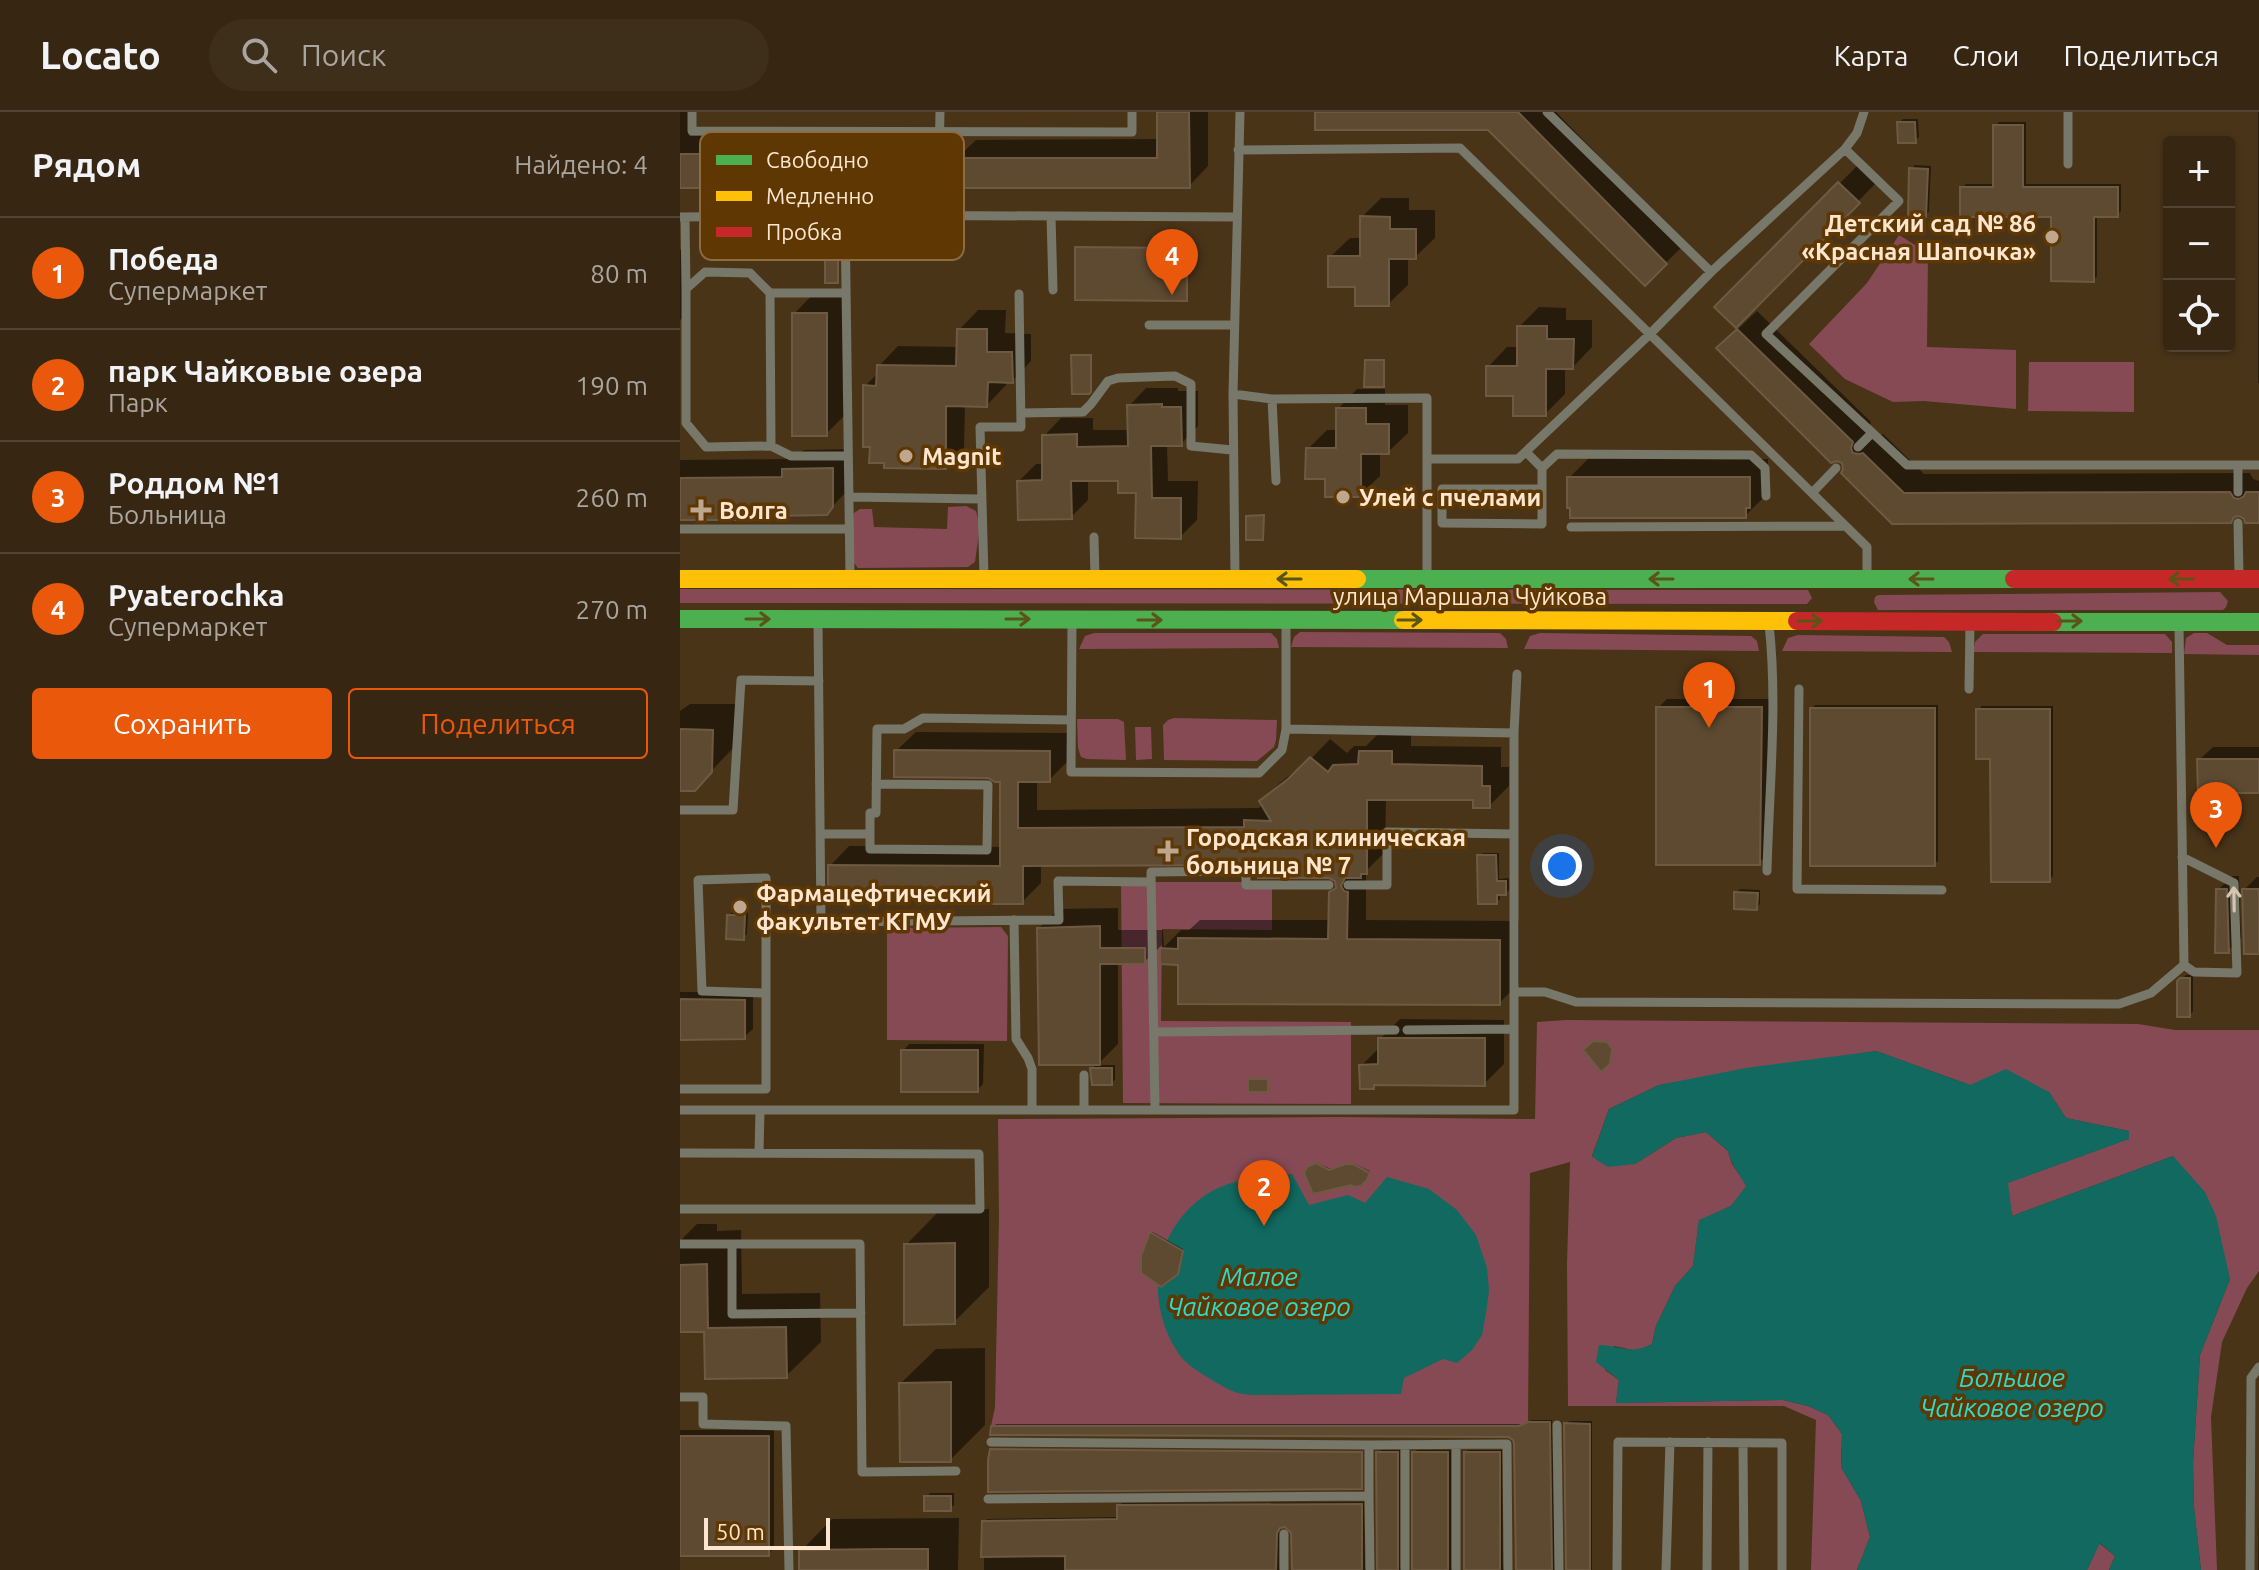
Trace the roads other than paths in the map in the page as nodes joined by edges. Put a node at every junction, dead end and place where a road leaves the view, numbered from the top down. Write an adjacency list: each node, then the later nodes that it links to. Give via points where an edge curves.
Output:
1 (692, 112): 8 (lane, via 692,131)
2 (940, 112): 8 (lane)
3 (1132, 112): 8 (lane, via 1132,132)
4 (1240, 112): 10 (lane)
5 (1547, 112): 17 (lane)
6 (1864, 112): 9 (lane)
7 (2068, 112): 11 (lane)
8 (940, 132)
9 (1845, 149): 17 (lane); 29 (lane, via 1899,201 1766,334)
10 (1238, 150): 15 (lane); 25 (lane, via 1460,148)
11 (2068, 164)
12 (964, 215): 13 (lane)
13 (1051, 216): 15 (lane); 19 (lane)
14 (682, 217): 18 (lane)
15 (1237, 217): 24 (lane)
16 (846, 260): 21 (lane)
17 (1711, 272): 25 (lane)
18 (686, 289): 20 (lane, via 705,272 750,273); 30 (lane, via 686,423 706,447)
19 (1053, 290)
20 (770, 293): 21 (lane); 30 (lane)
21 (846, 293): 34 (lane)
22 (1019, 294): 28 (lane)
23 (1149, 325): 24 (lane)
24 (1234, 325): 26 (lane)
25 (1650, 334): 33 (lane); 43 (lane)
26 (1233, 394): 27 (lane); 32 (lane)
27 (1272, 399): 35 (lane, via 1427,398); 40 (lane)
28 (1021, 413): 32 (lane, via 1083,412 1108,381 1175,376 1191,384 1191,446); 46 (lane, via 1021,427 980,427)
29 (1872, 433): 31 (lane); 36 (lane, via 1907,465)
30 (771, 446): 34 (lane, via 791,456)
31 (1858, 447)
32 (1232, 450): 57 (lane)
33 (1526, 452): 35 (lane, via 1518,459); 38 (lane)
34 (848, 456): 45 (lane)
35 (1427, 459): 58 (lane)
36 (2238, 465): 37 (lane); 42 (lane)
37 (2259, 465)
38 (1542, 468): 41 (lane); 44 (lane, via 1557,454 1751,455 1765,468)
39 (1836, 468): 43 (lane)
40 (1276, 481)
41 (1542, 489): 41 (lane, via 1542,524 1442,523 1442,489)
42 (2238, 492)
43 (1812, 493): 48 (lane)
44 (1766, 496)
45 (849, 497): 46 (lane); 51 (lane)
46 (981, 499): 55 (lane)
47 (2238, 523): 60 (lane)
48 (1845, 526): 49 (lane); 59 (lane, via 1867,547)
49 (1571, 527)
50 (680, 529): 51 (lane)
51 (849, 529): 54 (lane)
52 (1094, 537): 56 (lane)
53 (680, 579): 54 (main road, улица Маршала Чуйкова)
54 (850, 579): 55 (main road, улица Маршала Чуйкова)
55 (984, 579): 56 (main road, улица Маршала Чуйкова)
56 (1095, 579): 57 (main road, улица Маршала Чуйкова)
57 (1235, 579): 58 (main road, улица Маршала Чуйкова, one-way to 57)
58 (1427, 579): 59 (main road, улица Маршала Чуйкова, one-way to 58)
59 (1867, 579): 60 (main road, улица Маршала Чуйкова, one-way to 59); 67 (main road)
60 (2238, 579): 61 (main road, улица Маршала Чуйкова); 70 (main road)
61 (2259, 579)
62 (680, 619): 63 (main road, улица Маршала Чуйкова, one-way to 63)
63 (818, 619): 64 (main road, улица Маршала Чуйкова, one-way to 64); 73 (lane)
64 (1072, 619): 65 (main road, улица Маршала Чуйкова, one-way to 65); 76 (lane)
65 (1286, 620): 66 (main road, улица Маршала Чуйкова, one-way to 66); 77 (lane)
66 (1769, 621): 67 (main road, улица Маршала Чуйкова, one-way to 67); 85 (lane, via 1773,689)
67 (1867, 621): 68 (main road, улица Маршала Чуйкова)
68 (1970, 621): 69 (main road, улица Маршала Чуйкова, one-way to 69); 75 (lane)
69 (2179, 621): 70 (main road, улица Маршала Чуйкова); 84 (lane)
70 (2240, 621): 71 (main road, улица Маршала Чуйкова)
71 (2259, 622)
72 (1517, 674): 78 (lane)
73 (819, 681): 80 (lane, via 741,680 733,810); 81 (lane)
74 (1799, 689): 89 (lane, via 1797,889)
75 (1969, 689)
76 (1071, 720): 77 (lane, via 1071,772 1259,773 1282,750); 79 (lane, via 923,718 904,729 877,729)
77 (1286, 729): 78 (lane)
78 (1514, 733): 83 (lane)
79 (876, 784): 82 (lane); 82 (lane, via 988,785 987,850 870,849)
80 (680, 810)
81 (821, 834): 82 (lane); 90 (lane, via 821,922)
82 (870, 834)
83 (1514, 834): 88 (lane, via 1387,832 1387,885); 92 (lane)
84 (2182, 857): 91 (lane); 91 (lane, one-way to 84, via 2194,972 2237,973 2234,883)
85 (1767, 871)
86 (1151, 882): 87 (lane, via 1151,872 1246,871 1246,885); 90 (lane, via 1058,881 1059,920); 97 (lane)
87 (1329, 885)
88 (1348, 885)
89 (1942, 890)
90 (1014, 920): 102 (lane, via 1016,1039 1032,1069)
91 (2184, 965): 92 (lane, via 2151,993 2119,1004 1576,1002 1545,992)
92 (1514, 992): 94 (lane)
93 (766, 993): 93 (lane, via 766,878 698,880 702,991); 99 (lane, via 766,1089)
94 (1514, 1029): 96 (lane); 104 (lane, via 1514,1110)
95 (1395, 1030): 97 (lane)
96 (1407, 1030)
97 (1154, 1032): 104 (lane)
98 (1084, 1075): 103 (lane)
99 (680, 1089)
100 (680, 1110): 101 (lane)
101 (760, 1110): 102 (lane); 106 (lane)
102 (1032, 1110): 103 (lane)
103 (1084, 1110): 104 (lane)
104 (1155, 1110)
105 (680, 1153): 106 (lane)
106 (759, 1153): 107 (lane, via 979,1154 980,1209)
107 (680, 1209)
108 (680, 1244): 109 (lane)
109 (732, 1244): 110 (lane, via 860,1244); 110 (lane, via 732,1314)
110 (861, 1313): 121 (lane, via 862,1472)
111 (2259, 1367): 137 (lane, via 2251,1378)
112 (680, 1397): 125 (lane, via 703,1397 703,1424 786,1426)
113 (1557, 1425): 131 (lane)
114 (991, 1442): 118 (lane)
115 (1670, 1442): 116 (lane); 132 (lane, via 1618,1442); 133 (lane)
116 (1708, 1442): 117 (lane); 134 (lane)
117 (1743, 1443): 135 (lane); 136 (lane, via 1782,1443)
118 (1369, 1445): 119 (lane); 122 (lane)
119 (1405, 1445): 120 (lane); 128 (lane)
120 (1456, 1445): 129 (lane); 130 (lane, via 1507,1444)
121 (956, 1471)
122 (1369, 1496): 123 (lane); 127 (lane)
123 (988, 1499)
124 (1284, 1534): 126 (lane)
125 (789, 1570)
126 (1284, 1570)
127 (1370, 1570)
128 (1405, 1570)
129 (1456, 1570)
130 (1508, 1570)
131 (1559, 1570)
132 (1617, 1570)
133 (1666, 1570)
134 (1707, 1570)
135 (1744, 1570)
136 (1782, 1570)
137 (2250, 1570)

